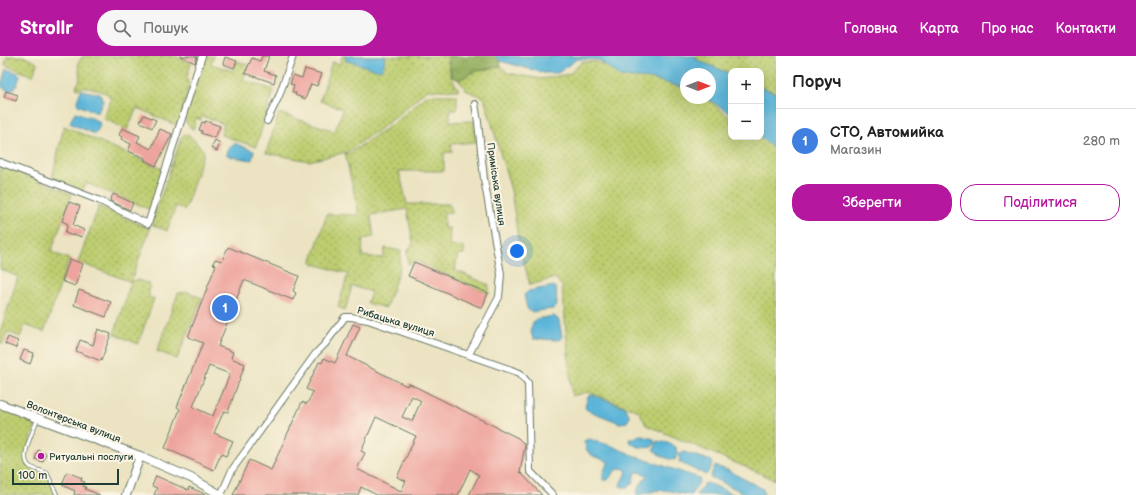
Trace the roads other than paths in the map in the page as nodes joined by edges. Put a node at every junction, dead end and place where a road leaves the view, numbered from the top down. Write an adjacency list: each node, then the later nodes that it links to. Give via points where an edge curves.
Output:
1 (202, 56): 5 (street, via 148,224 98,200)
2 (293, 56): 4 (street)
3 (475, 104): 6 (street, Приміська вулиця, via 484,179 501,274 499,296)
4 (267, 121)
5 (0, 162)
6 (469, 354): 12 (street, Рибацька вулиця, via 368,320 345,318 316,353 232,470); 13 (street, Рибацька вулиця, via 520,373 528,383 530,471)
7 (0, 404): 8 (street, Волонтерська вулиця)
8 (38, 418): 9 (street, Волонтерська вулиця); 10 (lane, via 25,458 28,465 47,473)
9 (140, 456): 11 (street); 12 (street, Волонтерська вулиця, via 191,478)
10 (57, 495)
11 (126, 495)
12 (221, 495)
13 (553, 495)

